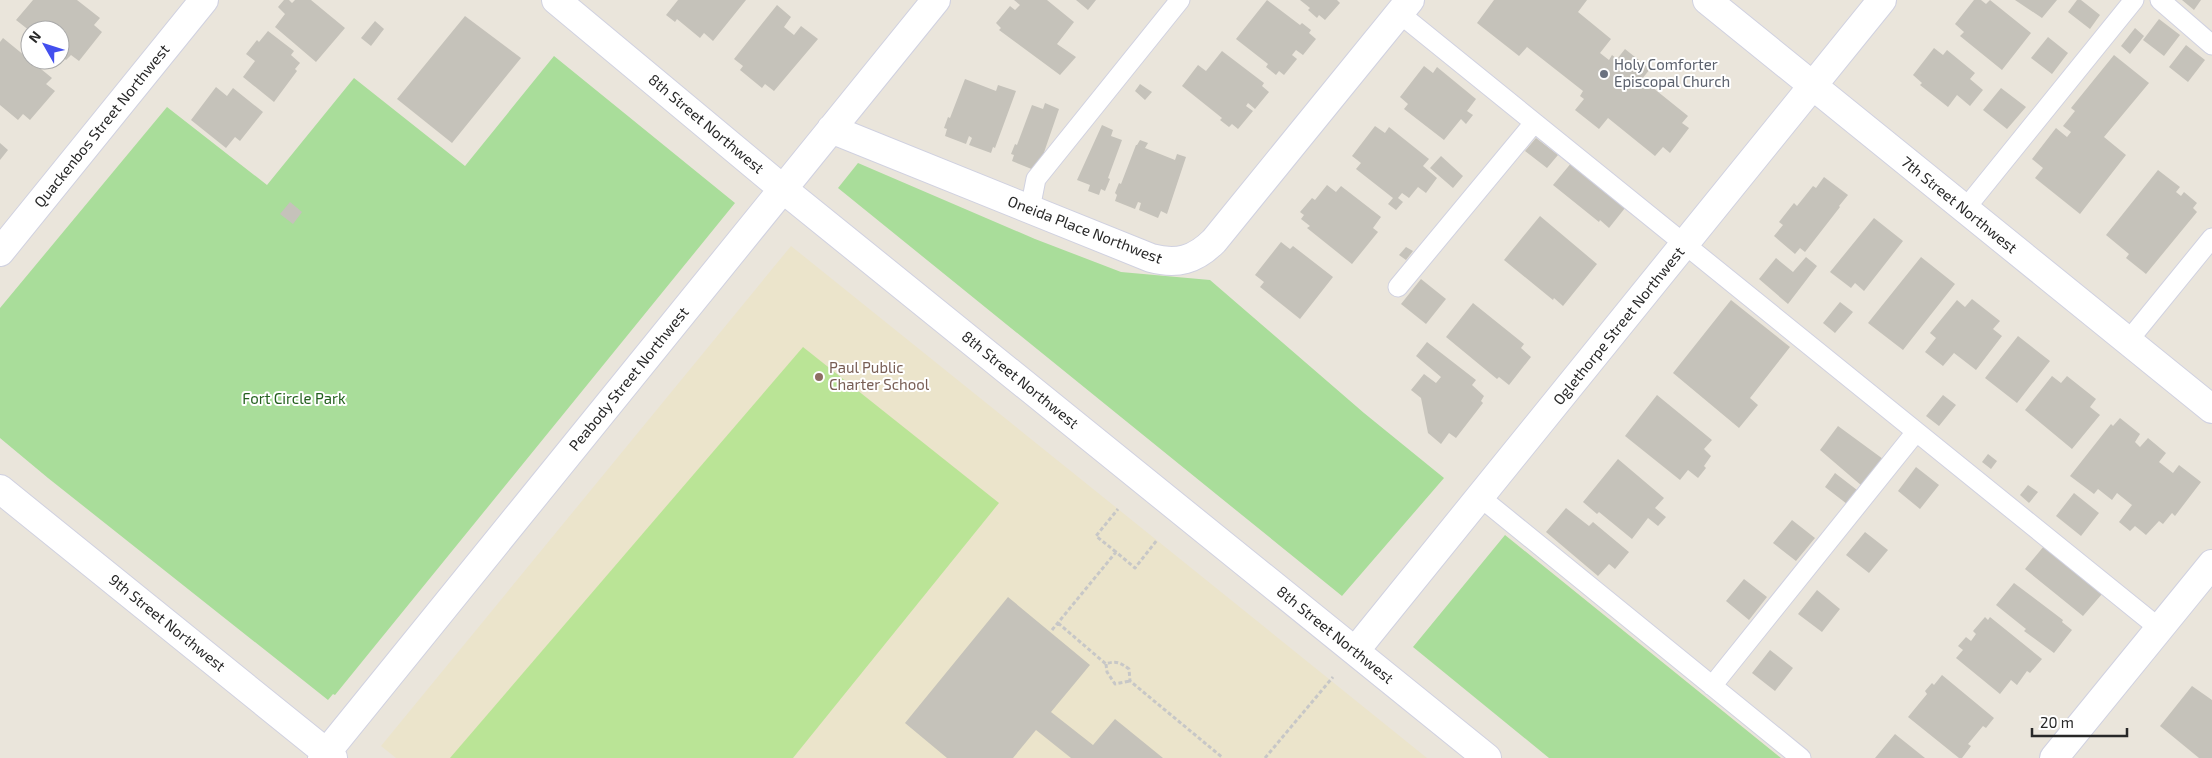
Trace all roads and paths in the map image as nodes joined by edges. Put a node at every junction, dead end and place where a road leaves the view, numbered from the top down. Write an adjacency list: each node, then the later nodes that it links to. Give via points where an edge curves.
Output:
1 (204, 0): 19 (street, Quackenbos Street Northwest)
2 (556, 0): 14 (street, 8th Street Northwest)
3 (936, 0): 13 (street, Peabody Street Northwest)
4 (1180, 0): 15 (lane, via 1036,179)
5 (1707, 0): 11 (street, 7th Street Northwest)
6 (1882, 0): 11 (street, Oglethorpe Street Northwest)
7 (2134, 0): 16 (lane)
8 (2160, 0): 10 (lane)
9 (1404, 7): 12 (lane); 15 (street, Oneida Place Northwest, via 1214,241 1192,258 1165,262 1151,258)
10 (2212, 45)
11 (1813, 86): 16 (street, 7th Street Northwest); 18 (street, Oglethorpe Street Northwest)
12 (1534, 123): 18 (lane); 20 (lane)
13 (832, 129): 14 (street, Peabody Street Northwest); 15 (street, Oneida Place Northwest)
14 (783, 189): 33 (street, 8th Street Northwest); 38 (street, Peabody Street Northwest)
15 (1030, 209)
16 (1964, 209): 21 (street, 7th Street Northwest)
17 (2212, 238): 21 (lane)
18 (1684, 244): 23 (lane); 25 (street, Oglethorpe Street Northwest)
19 (0, 252)
20 (1398, 287)
21 (2128, 341): 22 (street, 7th Street Northwest)
22 (2212, 409)
23 (1916, 432): 31 (lane); 37 (lane)
24 (0, 489): 38 (street, 9th Street Northwest)
25 (1480, 497): 33 (street, Oglethorpe Street Northwest); 37 (lane)
26 (1118, 508): 28 (path, via 1096,536)
27 (1157, 540): 28 (path, via 1135,568)
28 (1116, 552): 30 (path)
29 (2212, 564): 31 (street)
30 (1058, 623): 32 (path); 34 (path)
31 (2159, 628): 43 (street)
32 (1052, 630)
33 (1355, 651): 41 (street, 8th Street Northwest)
34 (1106, 664): 36 (path, via 1115,684); 36 (path, via 1121,662 1129,669)
35 (1333, 677): 40 (path)
36 (1130, 681): 39 (path)
37 (1712, 686): 42 (lane)
38 (327, 756)
39 (1223, 758)
40 (1265, 758)
41 (1486, 758)
42 (1801, 758)
43 (2054, 758)

